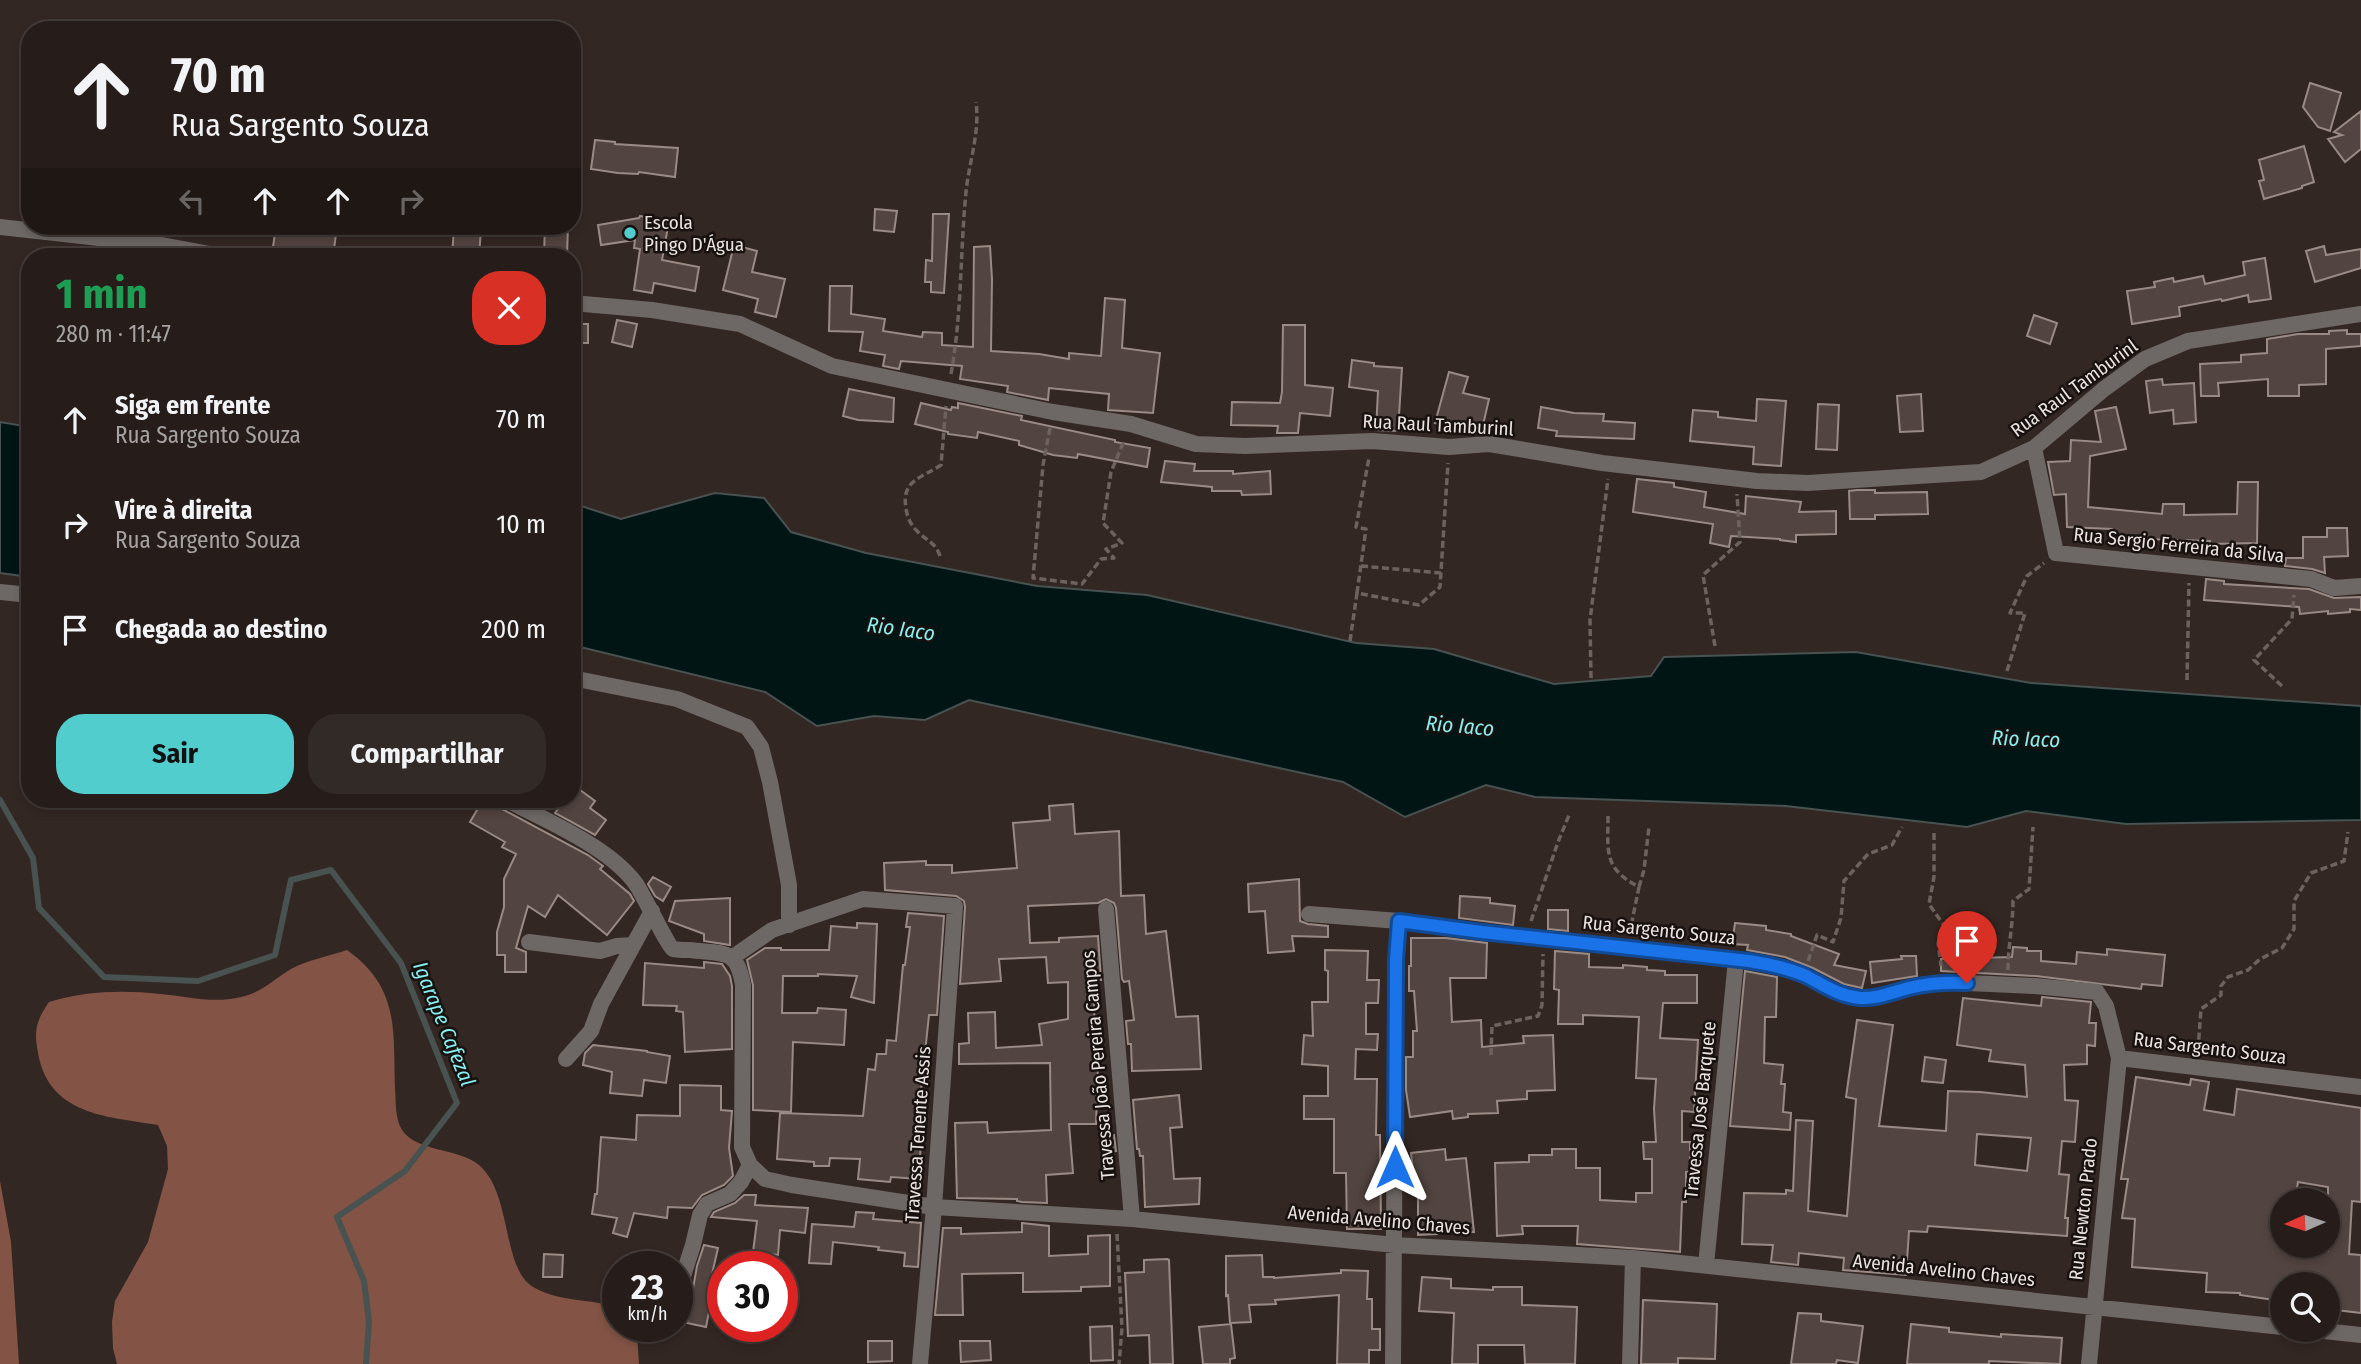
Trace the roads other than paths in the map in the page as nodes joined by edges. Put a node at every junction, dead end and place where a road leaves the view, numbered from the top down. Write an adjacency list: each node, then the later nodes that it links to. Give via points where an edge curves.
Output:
1 (0, 227): 2 (street)
2 (21, 229)
3 (72, 235): 4 (street)
4 (178, 248)
5 (581, 304): 7 (street, Rua Raul Tamburinl, via 740,324 832,366 1131,424 1196,444 1489,444 1610,463 1808,483 1981,471)
6 (2361, 314): 7 (street, Rua Raul Tamburinl, via 2188,341 2144,359)
7 (2034, 448): 8 (street, Rua Sergio Ferreira da Silva, via 2056,553 2311,579 2334,588)
8 (2361, 586)
9 (0, 592): 10 (street)
10 (21, 594)
11 (581, 680): 17 (street, via 677,699 747,727 761,747 770,782 789,885)
12 (522, 808): 14 (street, via 601,851 634,882)
13 (1106, 909): 27 (street, Travessa João Pereira Campos)
14 (652, 911): 19 (street); 20 (street, via 674,949)
15 (1310, 914): 16 (street, Rua Sargento Souza)
16 (1399, 921): 21 (street, Rua Sargento Souza); 28 (street)
17 (789, 925): 20 (street, via 772,930); 26 (street, Travessa Tenente Assis, via 863,899 955,906)
18 (529, 942): 19 (street, via 600,951)
19 (633, 945): 23 (street, via 591,1031)
20 (733, 957): 25 (street, via 743,985 742,1147)
21 (1736, 960): 22 (street, Rua Sargento Souza, via 1781,967 1840,995 1860,998 1942,983 2097,992 2106,1006); 31 (street, Travessa José Barquete)
22 (2119, 1058): 24 (street, Rua Sargento Souza); 32 (street, Rua Newton Prado)
23 (565, 1059)
24 (2361, 1087)
25 (750, 1165): 26 (street, Avenida Avelino Chaves, via 765,1179); 29 (street, via 730,1194 707,1204)
26 (934, 1207): 27 (street, Avenida Avelino Chaves); 36 (street, Travessa Tenente Assis)
27 (1124, 1218): 28 (street, Avenida Avelino Chaves)
28 (1395, 1245): 30 (street, Avenida Avelino Chaves); 37 (street)
29 (691, 1251)
30 (1633, 1258): 31 (street, Avenida Avelino Chaves); 38 (street)
31 (1706, 1265): 32 (street, Avenida Avelino Chaves)
32 (2095, 1307): 33 (street, Avenida Avelino Chaves); 39 (street, Rua Newton Prado)
33 (2270, 1326)
34 (2340, 1333): 35 (street)
35 (2361, 1335)
36 (920, 1364)
37 (1393, 1364)
38 (1630, 1364)
39 (2089, 1364)

